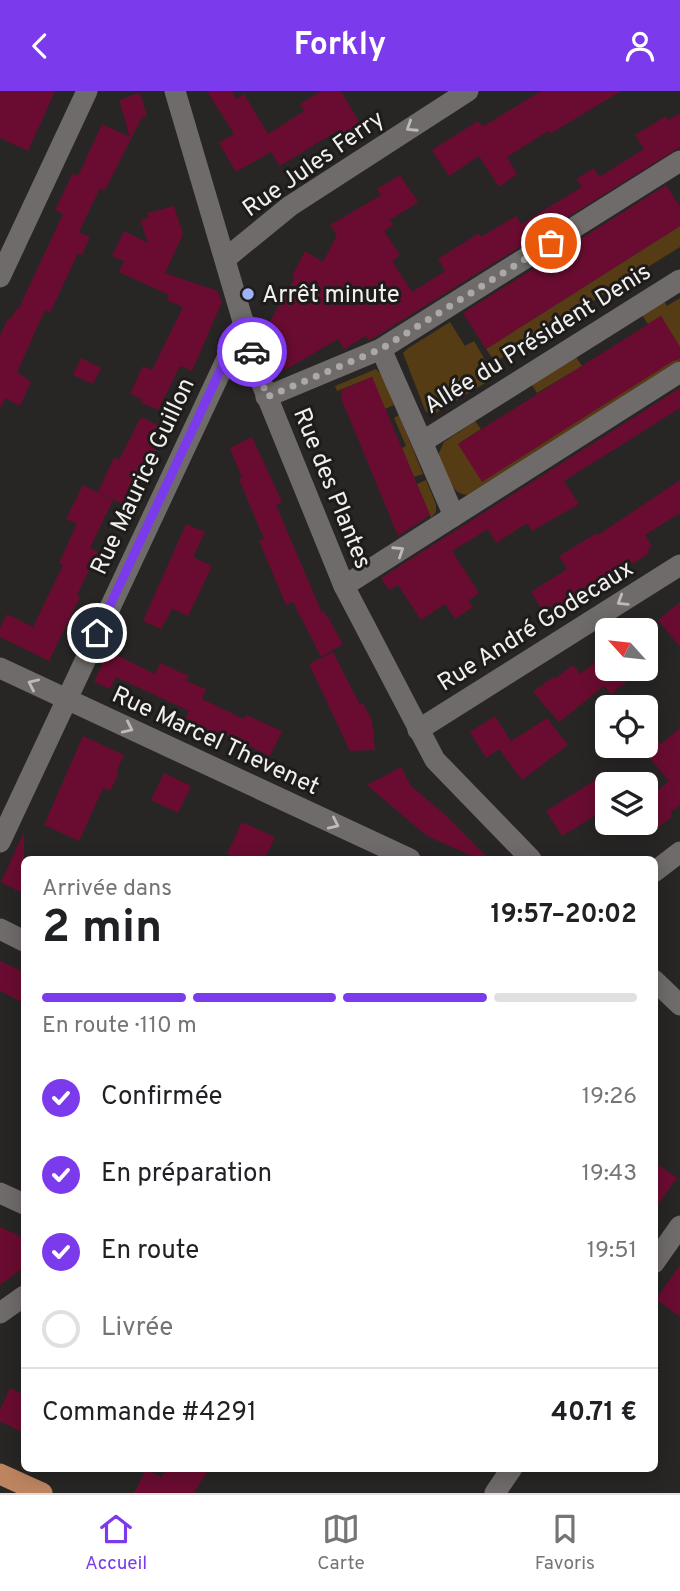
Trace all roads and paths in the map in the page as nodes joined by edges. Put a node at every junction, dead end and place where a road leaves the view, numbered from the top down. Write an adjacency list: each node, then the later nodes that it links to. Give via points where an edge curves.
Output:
1 (87, 91): 6 (street)
2 (174, 91): 5 (street, Rue des Plantes)
3 (468, 91): 5 (street, Rue Jules Ferry, one-way to 5, via 290,206)
4 (680, 161): 9 (street)
5 (225, 259): 8 (street, Rue des Plantes)
6 (0, 277)
7 (680, 280): 12 (street, Allée du Président Denis)
8 (243, 322): 11 (street, Rue des Plantes); 17 (street, Rue Maurice Guillon)
9 (381, 349): 11 (street); 12 (street, Allée du Président Denis)
10 (680, 372): 13 (street)
11 (267, 397): 15 (street, Rue des Plantes)
12 (422, 442): 13 (street, Allée du Président Denis)
13 (454, 516): 15 (street, one-way to 13)
14 (680, 565): 18 (street, Rue André Godecaux, one-way to 18)
15 (344, 586): 18 (street, Rue des Plantes)
16 (0, 668): 17 (street, Rue Marcel Thevenet, one-way to 16)
17 (66, 699): 19 (street, Rue Maurice Guillon); 21 (street, Rue Marcel Thevenet, one-way to 21)
18 (418, 730): 22 (street, Rue des Plantes, via 440,766)
19 (0, 842)
20 (680, 852): 23 (street)
21 (404, 856)
22 (528, 856)
23 (658, 869)
24 (0, 929): 25 (street)
25 (21, 940)
26 (658, 984): 27 (street)
27 (680, 1005)
28 (0, 1193): 29 (street)
29 (21, 1204)
30 (680, 1226): 31 (street)
31 (667, 1244)
32 (21, 1298): 33 (street)
33 (0, 1313)
34 (509, 1472): 37 (street)
35 (0, 1474): 36 (main road)
36 (41, 1493)
37 (495, 1493)

